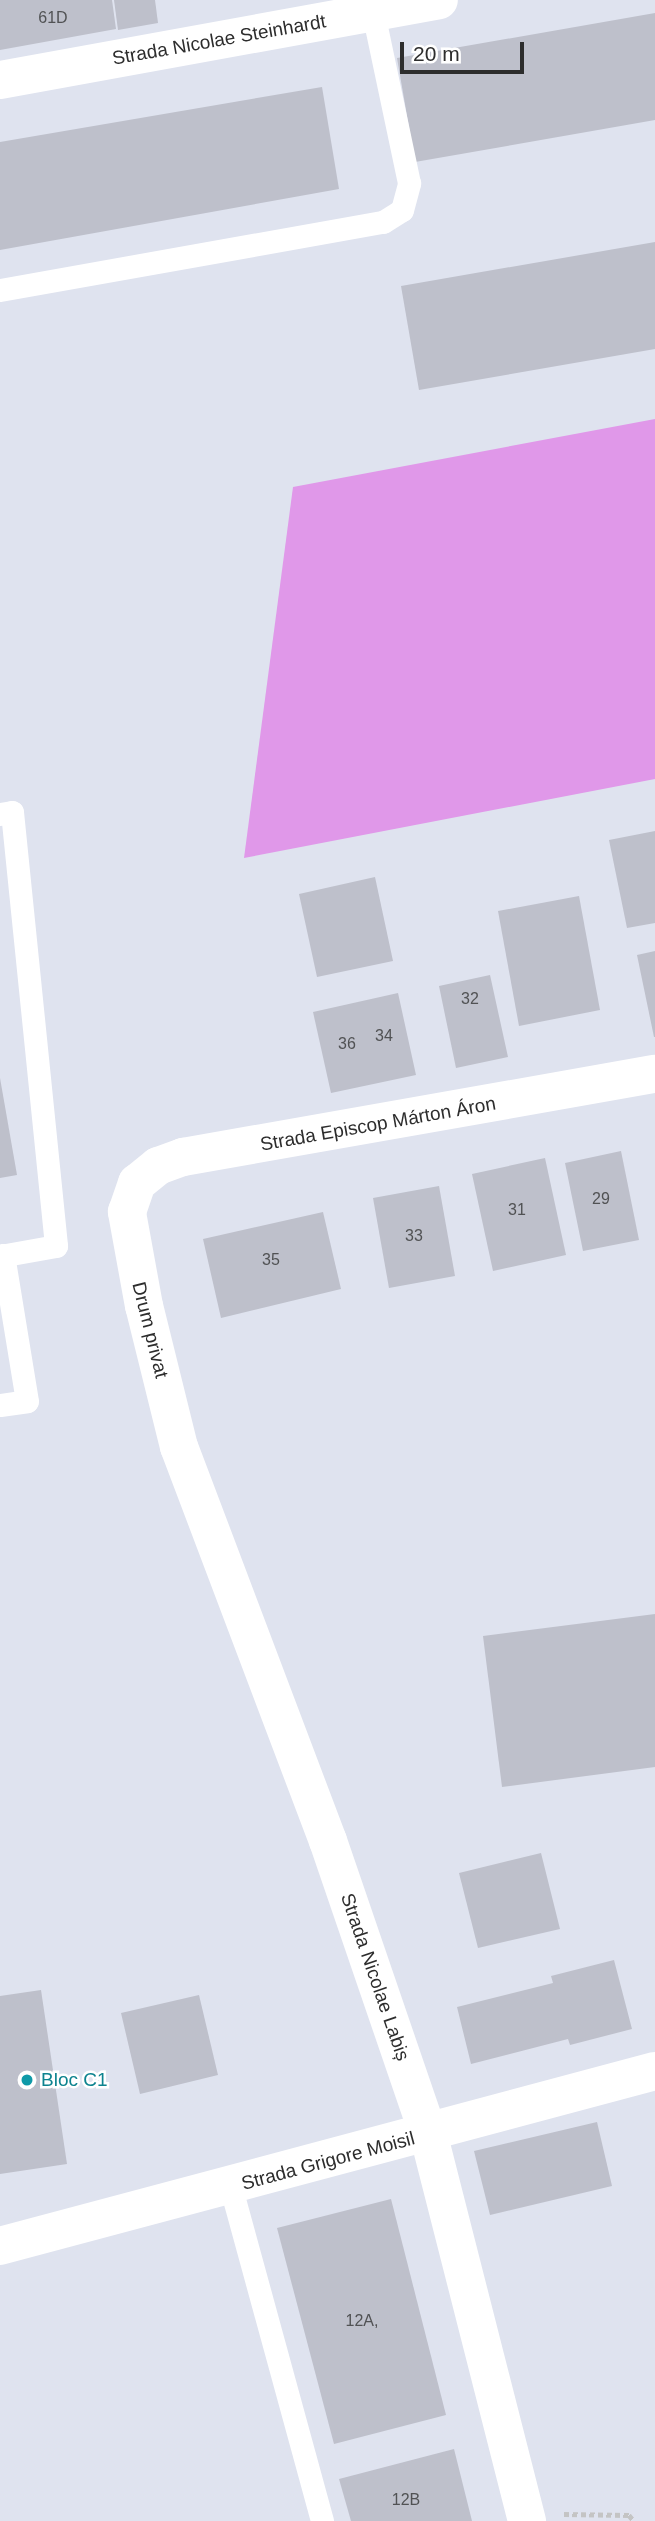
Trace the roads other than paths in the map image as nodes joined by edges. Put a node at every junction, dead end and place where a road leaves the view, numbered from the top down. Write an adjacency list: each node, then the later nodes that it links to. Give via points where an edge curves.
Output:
1 (439, 0): 2 (street, Strada Nicolae Steinhardt)
2 (373, 12): 3 (street, Strada Nicolae Steinhardt); 4 (lane, via 409,183 402,210 383,222)
3 (0, 80)
4 (0, 290)
5 (0, 814): 8 (lane, via 12,812 56,1246)
6 (655, 1074): 7 (street, Strada Episcop Márton Áron, via 183,1157 158,1166 137,1183)
7 (127, 1212): 10 (street, Drum privat, via 144,1306)
8 (1, 1255): 9 (lane, via 27,1401)
9 (0, 1405)
10 (179, 1447): 12 (street, Strada Nicolae Labiș, via 328,1841)
11 (655, 2071): 12 (street, Strada Grigore Moisil)
12 (429, 2133): 13 (street, Strada Grigore Moisil); 15 (street, Strada Nicolae Labiș)
13 (231, 2188): 14 (street, Strada Grigore Moisil); 16 (lane)
14 (0, 2246)
15 (526, 2518)
16 (322, 2521)

